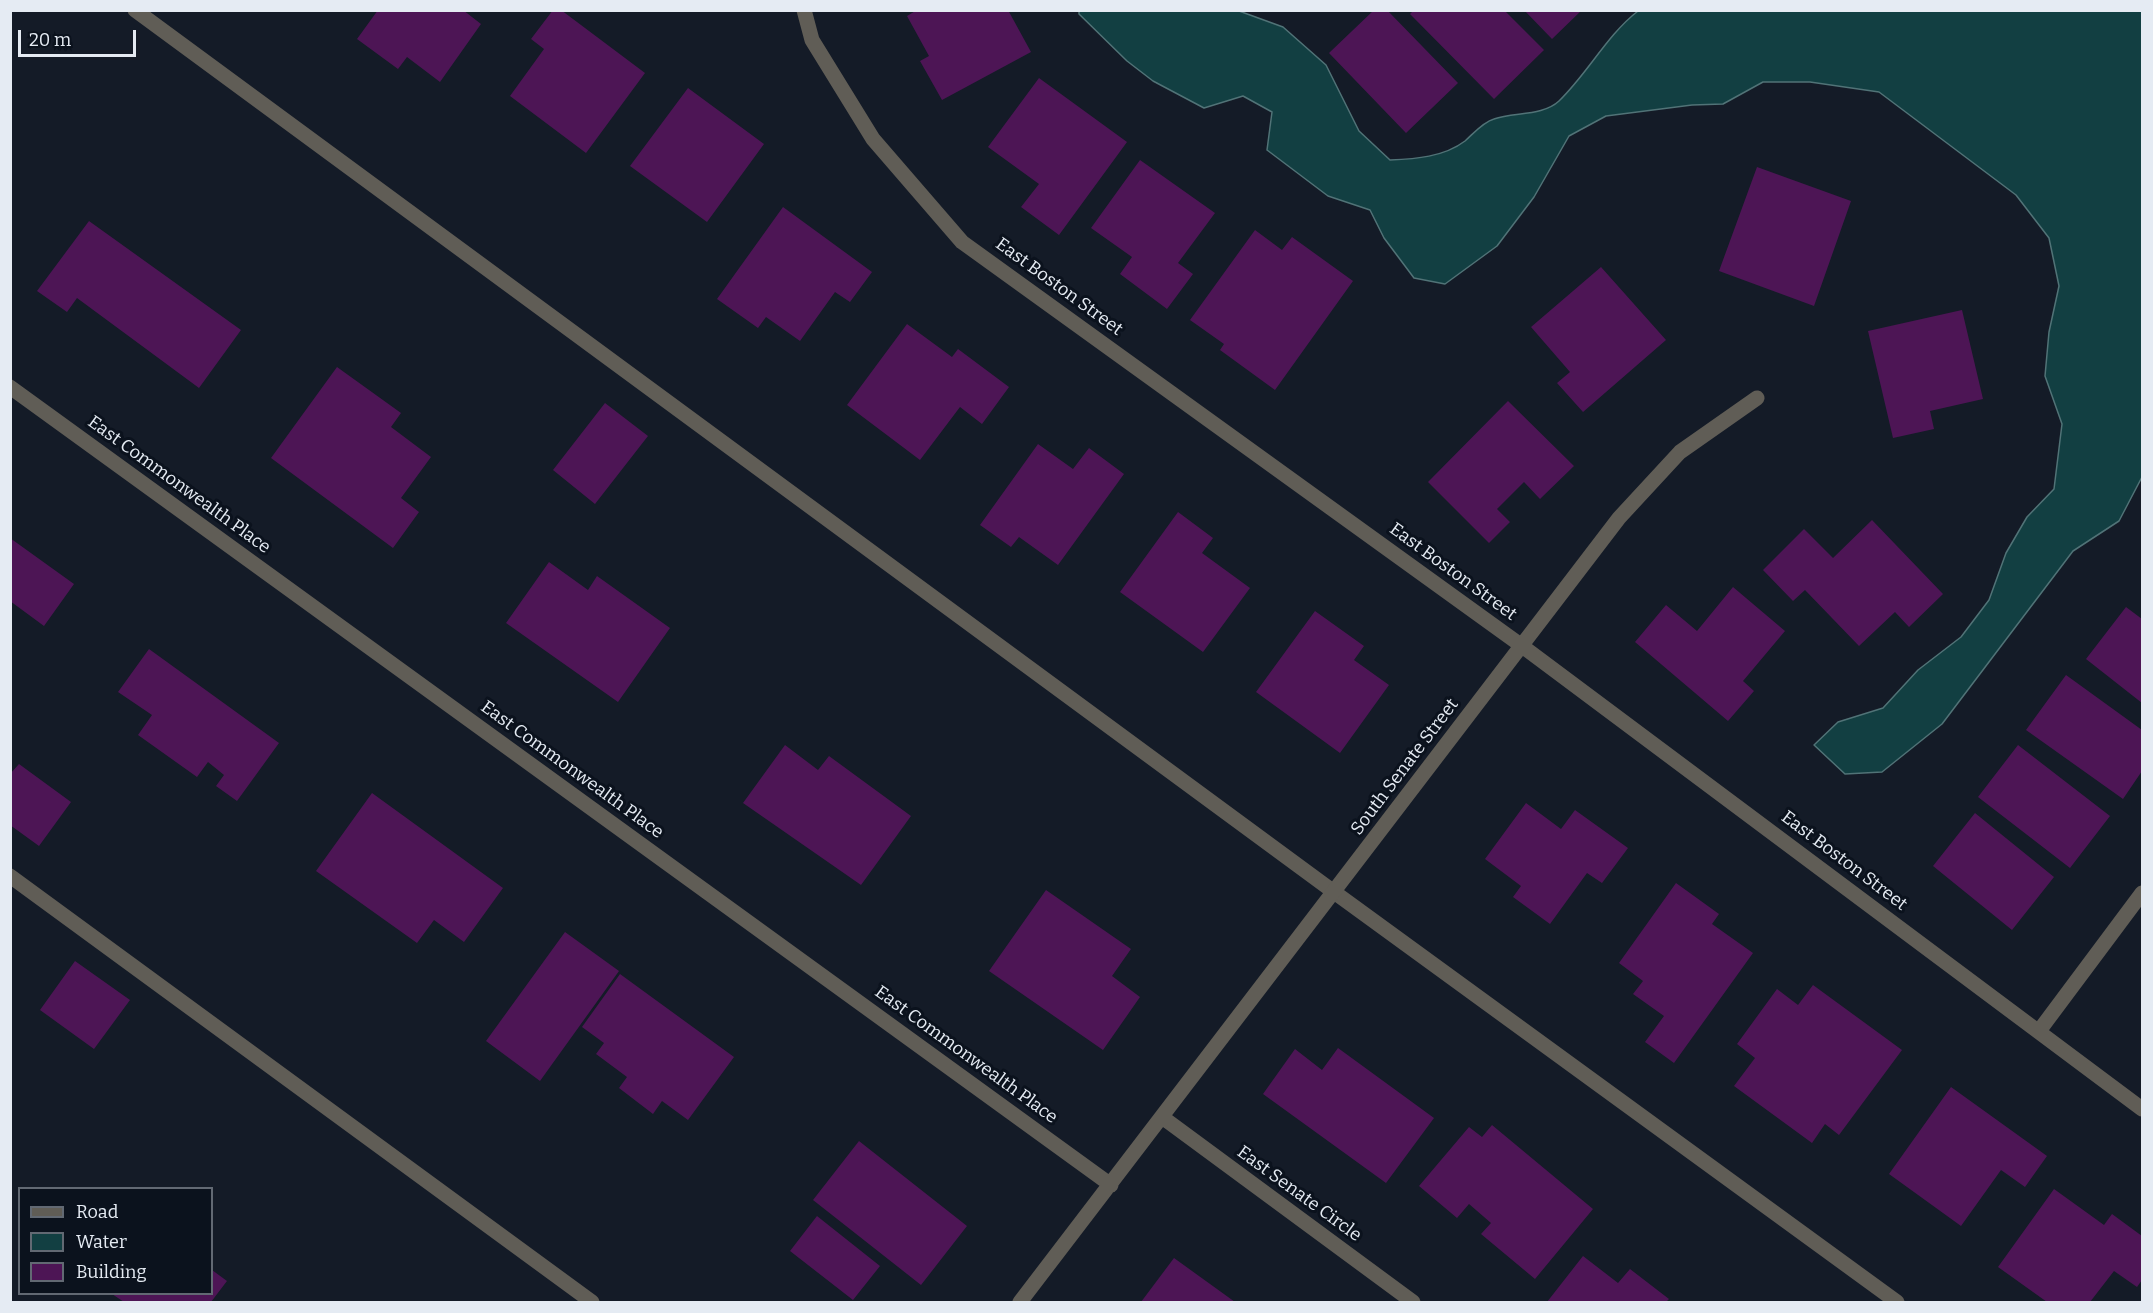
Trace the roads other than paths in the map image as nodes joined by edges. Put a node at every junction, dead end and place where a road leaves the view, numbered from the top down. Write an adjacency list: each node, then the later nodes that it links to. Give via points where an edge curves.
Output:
1 (135, 10): 7 (street)
2 (804, 10): 5 (street, East Boston Street, via 812,40 873,139 962,242)
3 (10, 387): 12 (street, East Commonwealth Place)
4 (1756, 398): 5 (street, South Senate Street, via 1680,452 1619,518)
5 (1522, 646): 7 (street, South Senate Street); 9 (street, East Boston Street)
6 (10, 876): 13 (street)
7 (1334, 892): 11 (street, South Senate Street); 16 (street)
8 (2142, 893): 9 (street)
9 (2039, 1031): 10 (street, East Boston Street)
10 (2142, 1109)
11 (1162, 1117): 12 (street, South Senate Street); 15 (street, East Senate Circle)
12 (1111, 1185): 14 (street, South Senate Street)
13 (592, 1302)
14 (1020, 1302)
15 (1413, 1302)
16 (1897, 1302)

